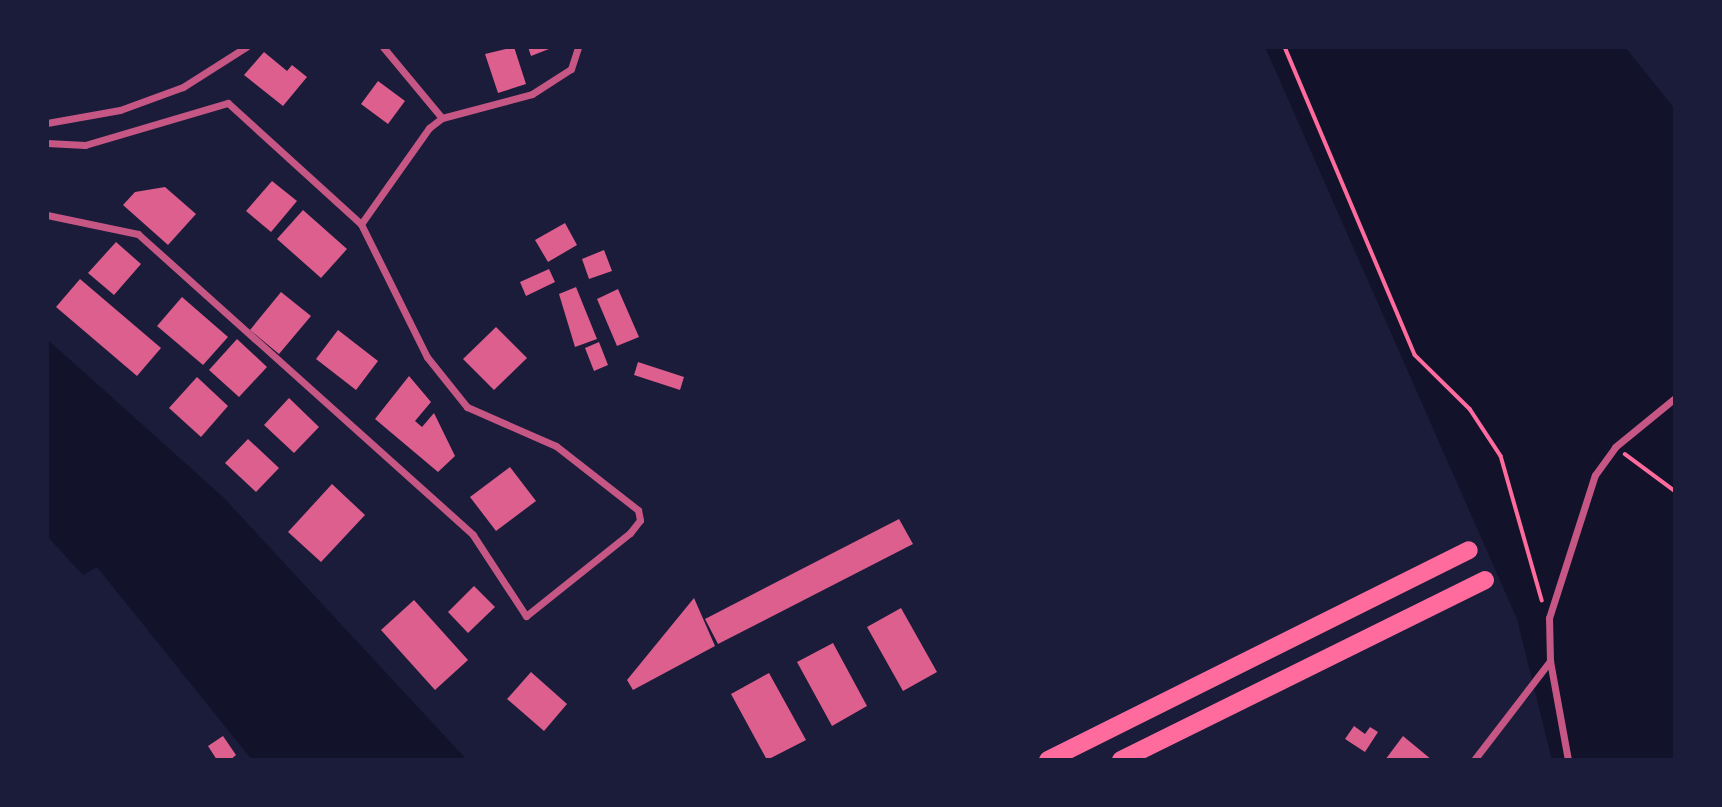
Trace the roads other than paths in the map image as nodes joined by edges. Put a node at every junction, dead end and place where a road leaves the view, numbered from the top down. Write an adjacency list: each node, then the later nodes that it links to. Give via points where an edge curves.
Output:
1 (246, 47): 5 (street, via 183,87 120,110)
2 (383, 47): 4 (street)
3 (578, 47): 4 (street, via 571,69 532,94)
4 (442, 118): 8 (street)
5 (47, 123)
6 (47, 143): 8 (street, via 86,145 228,103)
7 (47, 215): 8 (street, via 138,234 473,535 526,616 630,533 640,520 638,510 556,446 467,407 427,357)
8 (360, 224)
9 (1675, 398): 12 (street, via 1615,447 1595,475 1549,618)
10 (1469, 550): 13 (highway)
11 (1485, 580): 14 (highway)
12 (1550, 661): 15 (street, via 1533,677); 16 (street)
13 (1048, 760)
14 (1121, 760)
15 (1474, 760)
16 (1568, 760)

